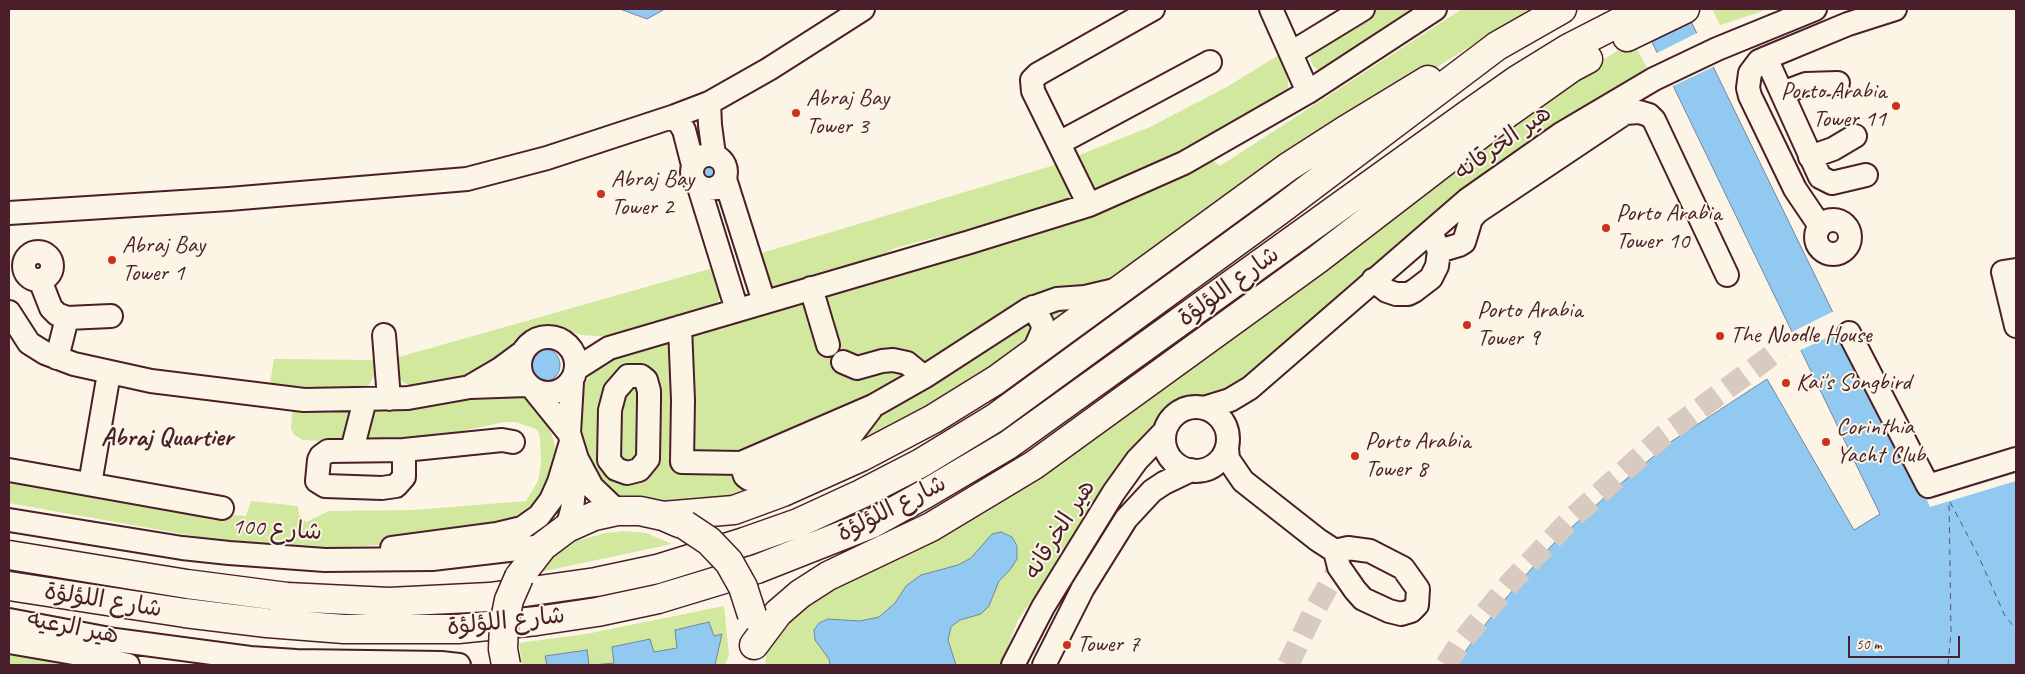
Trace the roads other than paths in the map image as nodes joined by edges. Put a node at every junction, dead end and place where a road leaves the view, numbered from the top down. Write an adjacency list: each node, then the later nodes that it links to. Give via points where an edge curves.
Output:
1 (864, 9): 18 (street)
2 (1153, 9): 21 (street, via 1034,78 1032,89)
3 (1271, 9): 12 (street)
4 (1363, 9): 12 (street)
5 (1435, 9): 16 (street)
6 (1562, 9): 11 (main road, شارع اللؤلؤة)
7 (1685, 9): 10 (main road)
8 (1815, 9): 31 (street, هير الخرقانه, via 1718,49 1654,79 1601,109 1467,200)
9 (1895, 9): 13 (street, via 1848,24)
10 (1635, 20): 86 (main road, شارع اللؤلؤة, via 1569,48 1518,80 1008,445 871,524 757,569 658,599 597,612 458,629 344,628 267,623); 91 (main road, via 1318,259 1034,465 931,527 828,576 800,594 778,613)
11 (1497, 46): 36 (main road, via 1464,60 1288,167); 83 (main road, شارع اللؤلؤة, via 1280,210 995,418 921,463 861,494 798,523 744,542 657,569 596,582 490,597 389,602 287,597)
12 (1291, 53): 16 (street)
13 (1766, 58): 17 (street); 30 (street, via 1759,61 1750,73 1750,96 1795,189)
14 (1210, 62): 21 (street)
15 (1838, 84): 17 (street, via 1806,84)
16 (1308, 92): 28 (street, via 1184,163)
17 (1782, 93): 23 (street)
18 (709, 103): 19 (street); 22 (street)
19 (675, 116): 24 (street, via 684,130); 29 (street, via 547,158 467,179)
20 (1854, 136): 23 (street, via 1833,149)
21 (1059, 143): 28 (street)
22 (714, 155): 24 (street, via 702,156); 26 (street, via 723,160)
23 (1810, 157): 25 (street, via 1817,173 1828,182)
24 (693, 165): 27 (street, via 692,177)
25 (1866, 175)
26 (725, 179): 27 (street, via 717,188); 38 (street)
27 (699, 187): 40 (street)
28 (1090, 205): 37 (street)
29 (9, 213)
30 (1820, 226)
31 (1433, 242): 33 (street, via 1459,245 1464,242 1471,219 1477,212 1625,113 1639,112 1654,120); 35 (street, هير الخرقانه); 35 (street, via 1439,256 1435,271 1414,291 1396,294 1386,291)
32 (2016, 270): 44 (street, via 2003,272)
33 (1727, 275)
34 (40, 280): 43 (street, via 51,308)
35 (1373, 280): 57 (street, هير الخرقانه)
36 (1124, 287): 39 (street, via 1085,297 1056,299); 51 (main road)
37 (811, 288): 38 (street); 53 (street)
38 (764, 302): 40 (street)
39 (1033, 307): 51 (street, via 1043,330); 56 (street)
40 (737, 310): 45 (street)
41 (9, 312): 52 (street, via 29,343)
42 (112, 316): 43 (street)
43 (66, 318): 52 (street)
44 (2016, 326)
45 (680, 327): 49 (street); 60 (street, via 682,462 741,463)
46 (1849, 333): 70 (street, via 1928,486)
47 (384, 335): 61 (street)
48 (562, 341): 49 (street); 50 (street, via 554,338 536,340); 55 (street, via 574,354)
49 (609, 348): 55 (street)
50 (523, 352): 58 (street); 59 (street, via 520,368 522,377)
51 (1033, 353): 78 (main road, via 933,419 861,457 734,510)
52 (57, 358): 54 (street)
53 (835, 358): 56 (street, via 857,368 893,360 906,364); 60 (street, via 842,377 862,380 886,376)
54 (109, 373): 62 (street, via 304,400); 74 (street)
55 (574, 375): 59 (street, via 564,389 555,393 545,394); 67 (street)
56 (924, 377): 60 (street)
57 (1259, 380): 63 (street, هير الخرقانه, via 1230,400); 66 (street, هير الخرقانه, via 1240,407)
58 (470, 387): 59 (street); 61 (street)
59 (531, 388): 67 (street)
60 (896, 393)
61 (389, 399): 62 (street)
62 (364, 400): 68 (street)
63 (1204, 408): 64 (street, via 1180,411); 66 (street, via 1217,415 1226,426)
64 (1165, 431): 72 (street, via 1169,456 1175,463); 95 (street, هير الخرقانه, via 1137,460 1114,492 1043,607)
65 (513, 442): 69 (street, via 502,440)
66 (1227, 444): 72 (street, via 1219,461); 73 (street, via 1228,459)
67 (572, 445): 76 (street, via 592,487); 79 (street, via 572,510); 84 (street, via 551,500 539,516 522,528)
68 (352, 450): 69 (street); 69 (street, via 328,451 321,456 317,481 325,486 396,486 404,477)
69 (404, 450)
70 (2016, 459)
71 (9, 470): 74 (street, via 32,464)
72 (1194, 470): 73 (street); 96 (street, هير الخرقانه, via 1152,491 1126,519 1087,581)
73 (1243, 481): 81 (street)
74 (90, 484): 75 (street)
75 (222, 508)
76 (617, 511): 78 (main road, via 640,511); 79 (main road, via 594,516)
77 (9, 520): 84 (street, شارع 100, via 182,548)
78 (674, 520): 91 (main road, bridge, via 709,541 729,562 743,587 752,615)
79 (567, 528): 80 (main road)
80 (543, 546): 84 (street, شارع 100, via 432,559); 94 (main road, bridge, via 519,577 509,600 504,624)
81 (1335, 551): 82 (street, via 1348,548); 85 (street, via 1339,567)
82 (1366, 551): 85 (street); 85 (street, via 1403,568 1418,589 1417,605 1401,614 1389,611 1363,599)
83 (9, 556)
84 (325, 560)
85 (1346, 577)
86 (9, 586)
87 (9, 620): 88 (street)
88 (115, 640): 90 (street); 93 (street, via 286,660)
89 (9, 642): 90 (street, هير الرعيه)
90 (79, 654): 92 (street, هير الرعيه)
91 (752, 660)
92 (128, 665)
93 (459, 665)
94 (506, 665)
95 (1013, 665)
96 (1044, 665)

